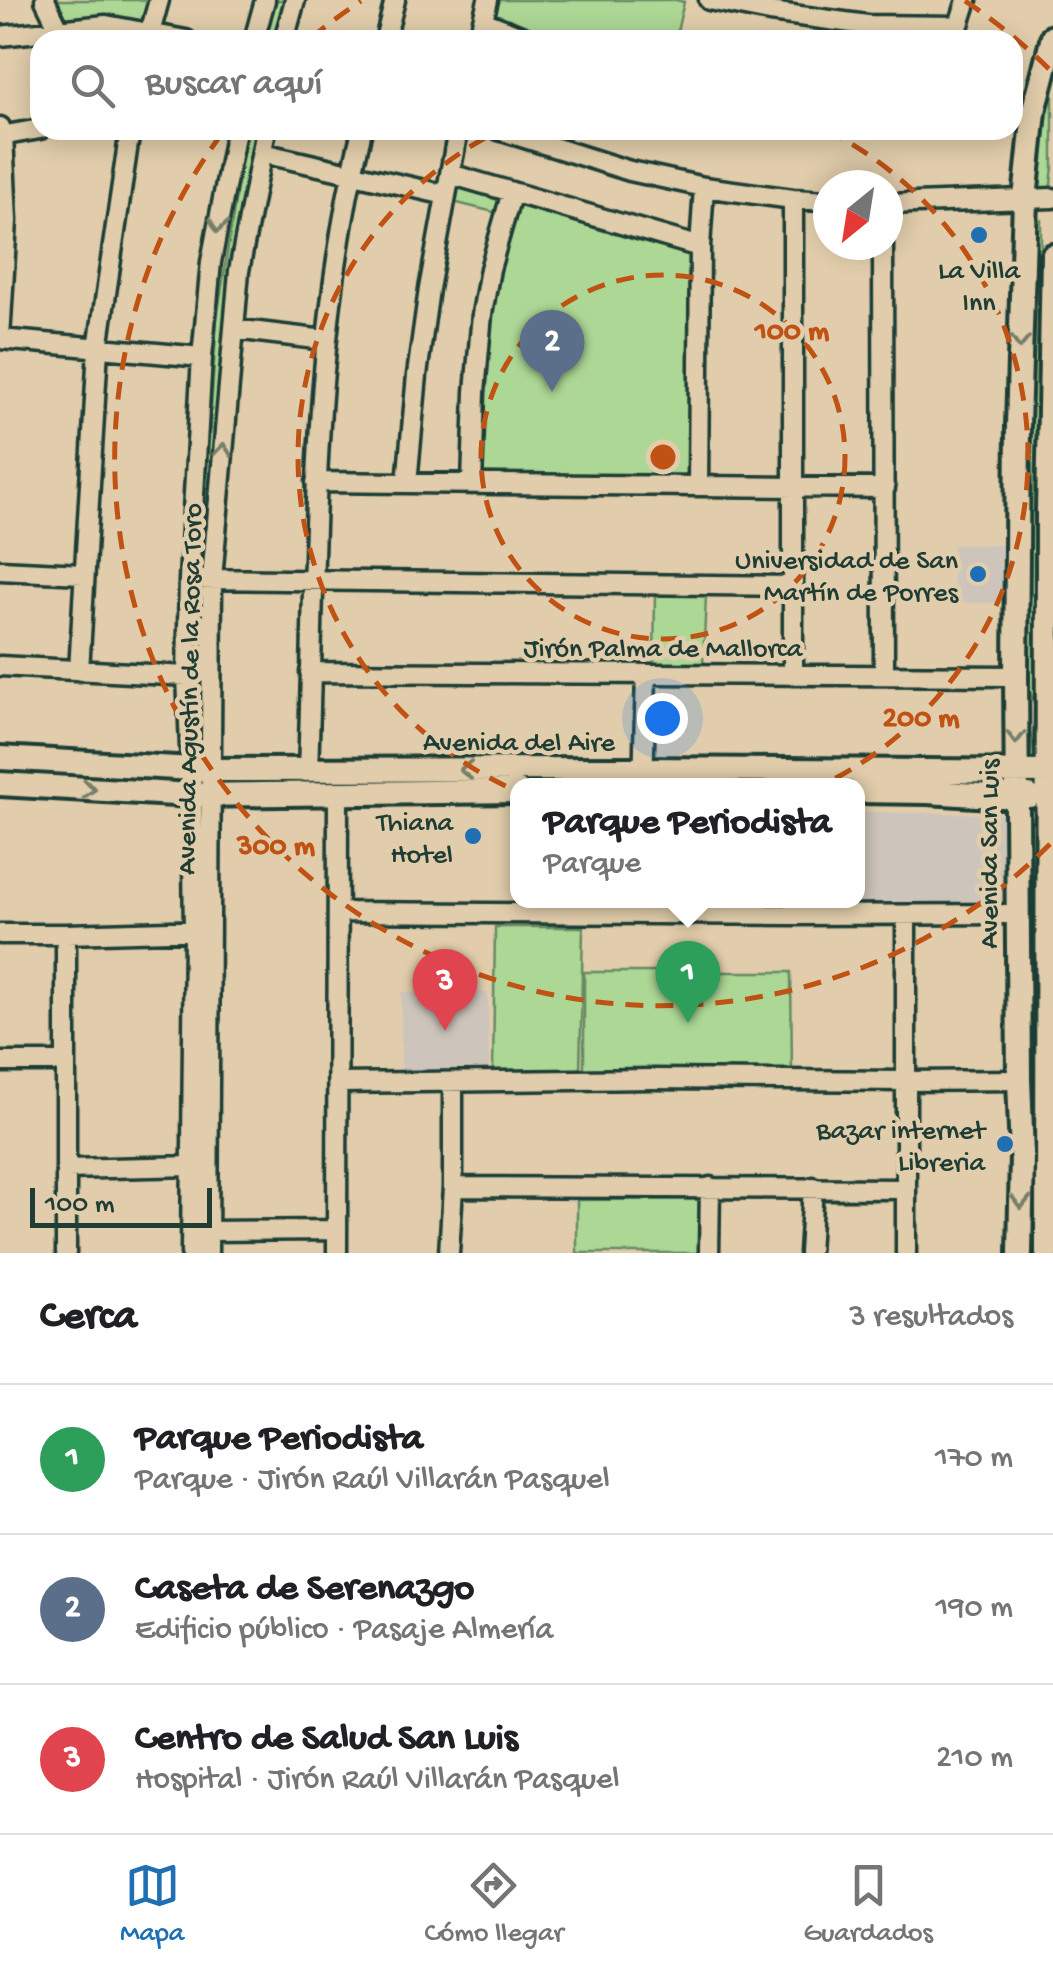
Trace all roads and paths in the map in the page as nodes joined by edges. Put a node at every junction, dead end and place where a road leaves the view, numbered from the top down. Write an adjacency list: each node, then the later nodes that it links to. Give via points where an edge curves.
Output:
1 (45, 0): 9 (street)
2 (159, 0): 12 (street)
3 (264, 0): 13 (street)
4 (295, 0): 14 (street)
5 (395, 0): 15 (street)
6 (488, 0): 16 (street)
7 (709, 0): 17 (street)
8 (967, 0): 18 (street)
9 (59, 29): 10 (street); 11 (street, via 106,24)
10 (51, 30)
11 (128, 30)
12 (151, 30)
13 (256, 30)
14 (287, 30)
15 (388, 30)
16 (481, 30)
17 (923, 30)
18 (957, 30)
19 (30, 32): 20 (street)
20 (0, 36)
21 (1053, 37): 22 (main road, Avenida San Luis)
22 (1024, 112): 39 (main road, Avenida San Luis)
23 (30, 130): 24 (street)
24 (1, 133): 46 (street, via 8,221)
25 (129, 140): 48 (street)
26 (234, 140): 49 (street, Avenida Agustín de la Rosa Toro, one-way to 49, via 211,262)
27 (264, 140): 31 (street, Avenida Agustín de la Rosa Toro)
28 (360, 140): 32 (street)
29 (456, 140): 33 (street)
30 (532, 140): 34 (street)
31 (262, 153): 32 (street); 45 (street, Avenida Agustín de la Rosa Toro)
32 (352, 174): 36 (street); 47 (street)
33 (450, 174): 35 (street); 36 (street)
34 (704, 187): 38 (street); 42 (street)
35 (512, 192): 42 (street); 53 (street, via 482,314)
36 (446, 195): 52 (street)
37 (1053, 198): 39 (street)
38 (793, 199): 40 (street); 55 (street)
39 (1025, 199): 41 (street); 70 (main road, Avenida San Luis, one-way to 70)
40 (813, 200)
41 (903, 203)
42 (700, 247): 54 (street)
43 (1053, 256): 50 (main road)
44 (883, 260): 56 (street)
45 (234, 328): 47 (street); 60 (street, Avenida Agustín de la Rosa Toro, one-way to 45)
46 (0, 338): 48 (street)
47 (325, 340): 51 (street)
48 (98, 348): 49 (street); 58 (street)
49 (202, 357): 59 (street, Avenida Agustín de la Rosa Toro)
50 (1052, 394): 78 (main road)
51 (316, 482): 52 (street); 61 (street)
52 (407, 483): 53 (street)
53 (472, 484): 54 (street)
54 (698, 486): 55 (street)
55 (791, 487): 56 (street); 62 (street)
56 (885, 488): 67 (street)
57 (0, 570): 58 (street)
58 (83, 574): 64 (street)
59 (188, 579): 60 (street); 69 (street, Avenida Agustín de la Rosa Toro)
60 (212, 579): 61 (street); 75 (street, Avenida Agustín de la Rosa Toro)
61 (314, 579): 62 (street); 65 (street)
62 (792, 586): 68 (street)
63 (0, 666): 64 (street)
64 (78, 671): 69 (street)
65 (310, 672): 66 (street, Jirón Palma de Mallorca); 72 (street)
66 (646, 674): 68 (street, Jirón Palma de Mallorca); 73 (street)
67 (884, 674): 68 (street, Jirón Palma de Mallorca); 70 (street, Jirón Palma de Mallorca)
68 (793, 675)
69 (188, 676): 75 (street, Avenida Agustín de la Rosa Toro)
70 (1016, 676): 79 (main road, Avenida San Luis, one-way to 79)
71 (0, 758): 75 (main road, Avenida del Aire)
72 (308, 771): 73 (main road, Avenida del Aire, one-way to 72); 75 (main road, Avenida del Aire)
73 (643, 777): 74 (main road, Avenida del Aire)
74 (690, 778)
75 (206, 780): 77 (main road, Avenida del Aire, one-way to 75); 81 (main road, Avenida del Aire); 88 (street, Avenida Agustín de la Rosa Toro)
76 (865, 782): 79 (main road, Avenida del Aire)
77 (0, 784)
78 (1050, 784): 79 (main road, Avenida del Aire); 91 (main road)
79 (1017, 785): 82 (main road, Avenida del Aire); 86 (main road, Avenida San Luis)
80 (510, 791): 81 (main road, Avenida del Aire)
81 (338, 792): 85 (street)
82 (865, 792)
83 (544, 908): 85 (street)
84 (705, 908): 87 (street)
85 (338, 912): 99 (street)
86 (1018, 914): 87 (street); 92 (main road, Avenida San Luis)
87 (906, 915): 97 (street)
88 (201, 930): 90 (street); 103 (street, Avenida Agustín de la Rosa Toro); 110 (street, Avenida Agustín de la Rosa Toro)
89 (0, 934): 90 (street)
90 (66, 934): 95 (street)
91 (1047, 988): 92 (main road); 93 (main road)
92 (1018, 989): 96 (main road, Avenida San Luis)
93 (1050, 1025): 100 (main road)
94 (0, 1062): 95 (street)
95 (65, 1062): 104 (street)
96 (1019, 1080): 97 (street); 101 (main road, Avenida San Luis)
97 (907, 1081): 98 (street); 108 (street)
98 (453, 1082): 99 (street); 105 (street)
99 (338, 1083): 109 (street)
100 (1050, 1093): 102 (main road)
101 (1022, 1154): 102 (street); 119 (main road, Avenida San Luis, one-way to 119)
102 (1050, 1154): 120 (main road)
103 (193, 1166): 104 (street); 112 (street, Avenida Agustín de la Rosa Toro)
104 (66, 1170): 111 (street)
105 (453, 1187): 106 (street); 115 (street)
106 (710, 1187): 107 (street); 116 (street)
107 (813, 1188): 108 (street); 117 (street)
108 (905, 1189): 118 (street)
109 (338, 1230): 110 (street); 114 (street)
110 (208, 1231): 113 (street, Avenida Agustín de la Rosa Toro)
111 (66, 1253)
112 (191, 1253)
113 (208, 1253)
114 (338, 1253)
115 (448, 1253)
116 (710, 1253)
117 (810, 1253)
118 (906, 1253)
119 (1020, 1253)
120 (1047, 1253)

